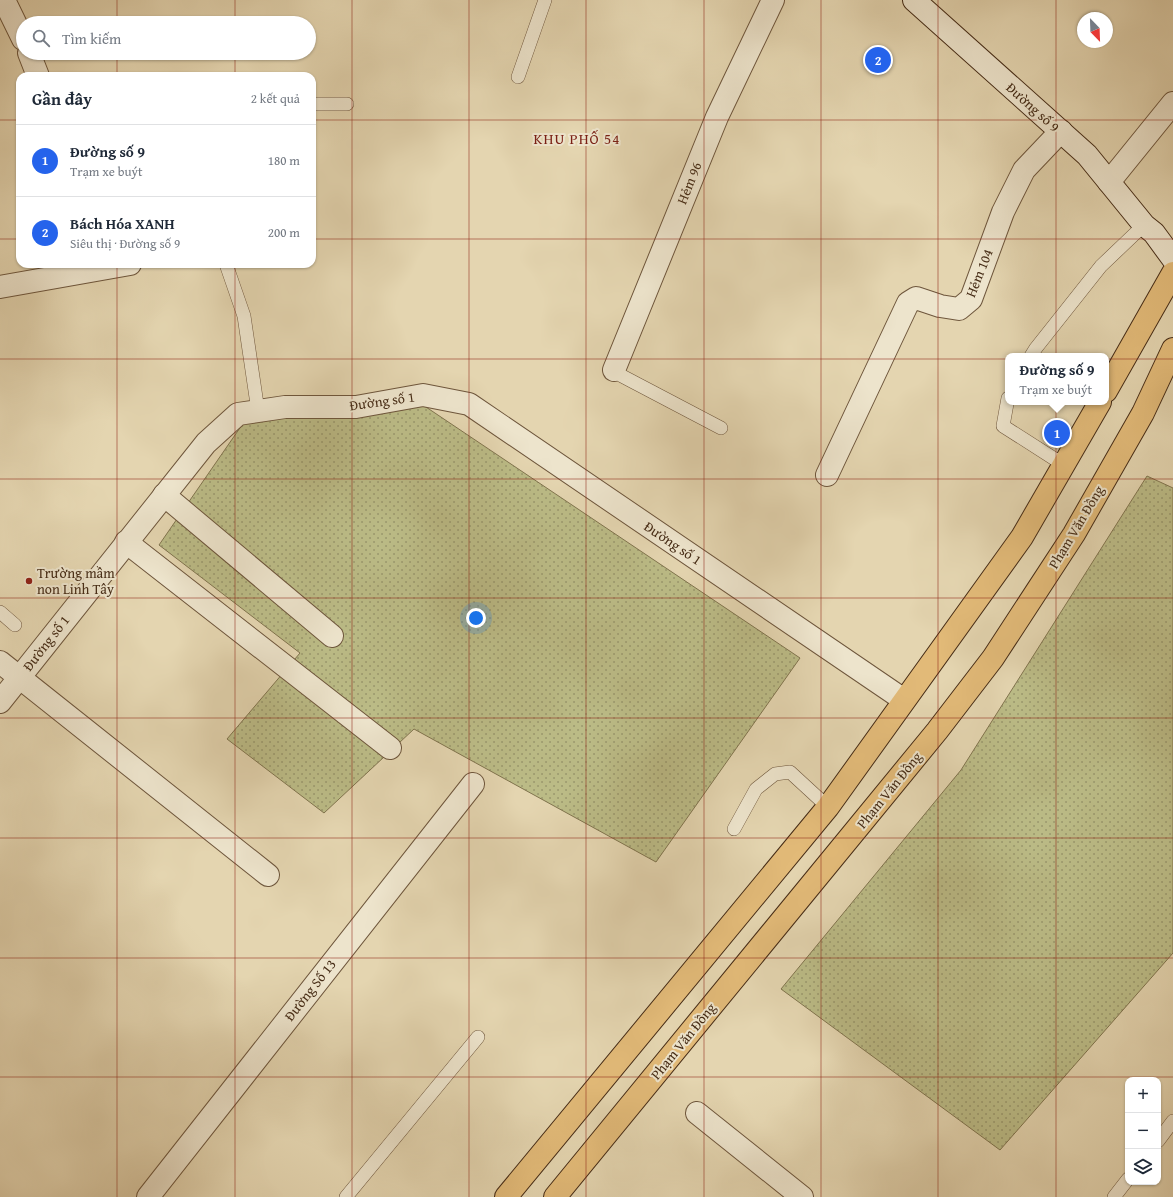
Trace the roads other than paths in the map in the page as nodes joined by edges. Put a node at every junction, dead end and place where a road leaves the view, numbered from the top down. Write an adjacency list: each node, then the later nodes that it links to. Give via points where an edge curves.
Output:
1 (4, 0): 5 (street)
2 (545, 0): 8 (lane)
3 (773, 0): 22 (street, Hẻm 96, via 716,117)
4 (914, 0): 12 (street, Đường số 9)
5 (16, 25)
6 (32, 60): 7 (street)
7 (36, 72)
8 (518, 77)
9 (1173, 103): 13 (street)
10 (316, 104): 11 (lane)
11 (347, 104)
12 (1061, 131): 13 (street, Đường số 9, via 1087,155); 29 (street, Hẻm 104, via 1024,170 1003,212 971,299 959,309 916,298 908,303)
13 (1109, 182): 14 (street, Đường số 9)
14 (1144, 225): 15 (street, Đường số 9, via 1154,233); 21 (lane, via 1101,266)
15 (1173, 260)
16 (107, 268): 19 (street)
17 (227, 268): 26 (lane, via 244,316)
18 (1173, 273): 23 (highway)
19 (0, 287)
20 (1173, 349): 52 (highway, Phạm Văn Đồng, via 1143,413 1074,534 993,658 937,731)
21 (1033, 353)
22 (614, 370): 27 (lane)
23 (1109, 386)
24 (1007, 405): 28 (lane, via 1003,426)
25 (1098, 405): 28 (highway)
26 (258, 411): 30 (street, Đường số 1, via 238,414 206,442); 37 (street, Đường số 1, via 285,407 356,407 423,395 469,404)
27 (721, 428)
28 (1064, 465): 37 (highway, via 1022,537)
29 (827, 475)
30 (164, 495): 31 (street, Đường số 1); 34 (street)
31 (126, 542): 36 (street, Đường số 1); 39 (street)
32 (0, 612): 33 (lane)
33 (15, 625)
34 (332, 636)
35 (0, 662): 36 (street)
36 (20, 677): 38 (street, Đường số 1); 43 (street)
37 (904, 700): 41 (highway)
38 (0, 702)
39 (390, 748)
40 (473, 784): 49 (street, Đường Số 13)
41 (828, 807): 42 (lane, via 790,772 775,774 756,789); 51 (highway)
42 (734, 829)
43 (268, 875)
44 (478, 1038): 50 (lane)
45 (697, 1113): 53 (street)
46 (1173, 1121): 47 (lane)
47 (1161, 1137)
48 (1125, 1184): 54 (lane)
49 (148, 1197)
50 (346, 1197)
51 (506, 1197)
52 (555, 1197)
53 (802, 1197)
54 (1114, 1197)

